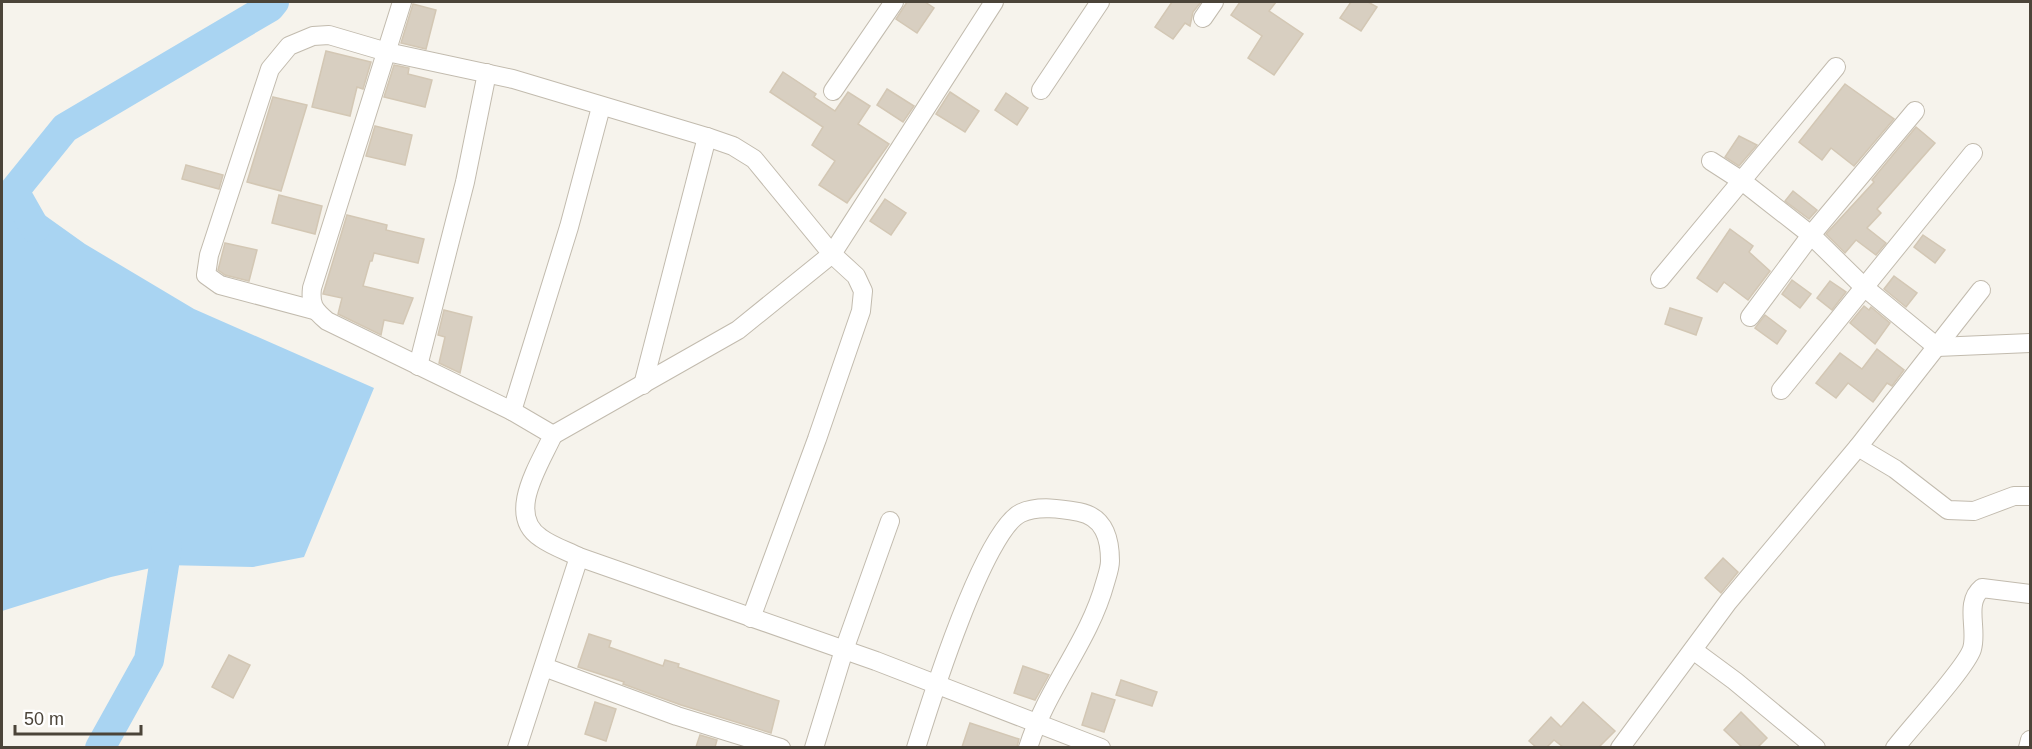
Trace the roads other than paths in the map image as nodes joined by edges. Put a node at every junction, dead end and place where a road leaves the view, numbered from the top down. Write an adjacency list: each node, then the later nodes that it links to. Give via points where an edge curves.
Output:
1 (402, 2): 7 (street)
2 (894, 2): 11 (street)
3 (994, 2): 19 (street)
4 (1100, 2): 10 (street)
5 (1214, 2): 6 (street)
6 (1203, 18)
7 (387, 52): 9 (street); 23 (street, via 312,288); 23 (street, via 330,35 313,36 289,46 270,69 209,255 206,275 220,285)
8 (1836, 67): 17 (street)
9 (487, 73): 12 (street); 27 (street, via 465,182)
10 (1041, 90)
11 (833, 91)
12 (601, 107): 14 (street); 30 (street, via 569,227)
13 (1915, 111): 18 (street)
14 (707, 137): 19 (street, via 734,146 754,159); 28 (street)
15 (1973, 153): 21 (street)
16 (1711, 161): 17 (street)
17 (1742, 181): 18 (street); 20 (street)
18 (1811, 235): 21 (street); 24 (street)
19 (832, 254): 28 (street, via 738,330); 37 (street, via 856,276 863,291 861,311)
20 (1660, 279)
21 (1864, 287): 26 (street); 29 (street)
22 (1981, 290): 26 (street)
23 (314, 310): 27 (street, via 327,321)
24 (1750, 317)
25 (2031, 343): 26 (street)
26 (1937, 347): 32 (street)
27 (418, 366): 30 (street)
28 (643, 385): 31 (street)
29 (1781, 390)
30 (512, 411): 31 (street)
31 (553, 435): 35 (street, via 526,500 524,516 540,538)
32 (1858, 447): 33 (street, via 1895,469 1948,510 1974,511 2014,496); 39 (street, via 1765,556)
33 (2031, 496)
34 (890, 521): 38 (street)
35 (579, 557): 37 (street); 40 (street)
36 (2031, 594): 52 (street, via 1982,588 1975,594 1972,650)
37 (752, 618): 38 (street)
38 (844, 650): 41 (street); 46 (street)
39 (1693, 650): 50 (street); 51 (street)
40 (544, 667): 44 (street); 45 (street, via 677,716)
41 (936, 684): 42 (street); 42 (street, via 994,541 1011,519 1032,509 1086,513 1099,521 1107,534 1110,562 1100,603); 47 (street)
42 (1036, 723): 48 (street); 49 (street)
43 (2031, 740): 53 (street)
44 (517, 747)
45 (781, 747)
46 (814, 747)
47 (916, 747)
48 (1028, 747)
49 (1101, 747)
50 (1620, 747)
51 (1816, 747)
52 (1895, 747)
53 (2028, 747)

